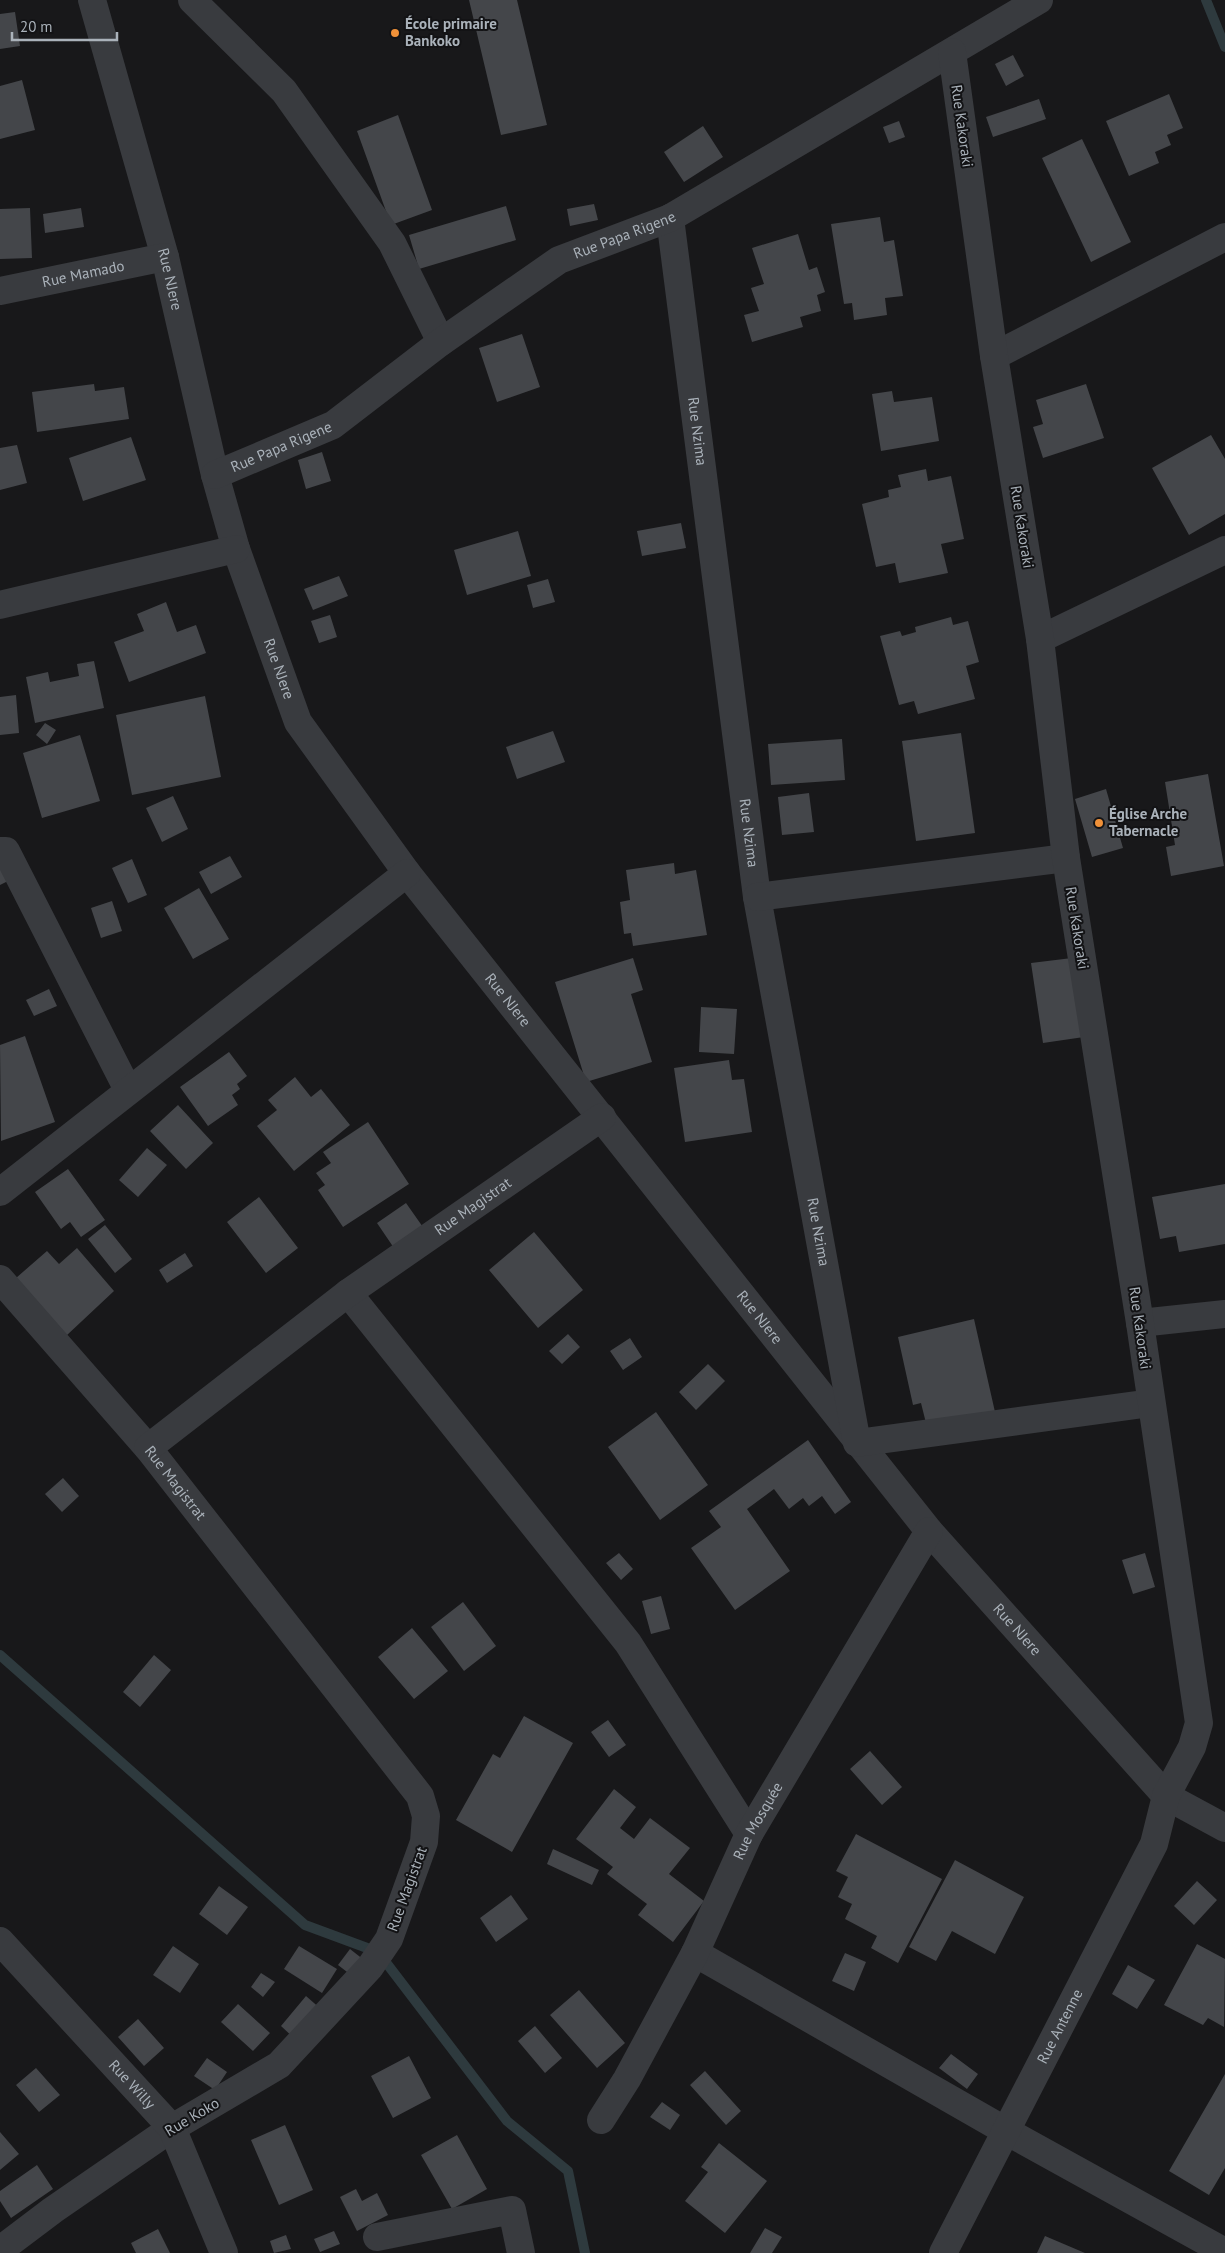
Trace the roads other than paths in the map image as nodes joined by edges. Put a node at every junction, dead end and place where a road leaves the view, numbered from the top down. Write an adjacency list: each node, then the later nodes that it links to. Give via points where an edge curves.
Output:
1 (92, 0): 7 (street, Rue NJere)
2 (192, 0): 9 (street, via 284,91 392,243)
3 (1039, 0): 4 (street, Rue Papa Rigene)
4 (952, 52): 5 (street, Rue Papa Rigene); 10 (street, Rue Kakoraki)
5 (670, 218): 9 (street, Rue Papa Rigene, via 559,260); 19 (street, Rue Nzima)
6 (1225, 237): 10 (street)
7 (165, 257): 8 (street, Rue Mamado); 11 (street, Rue NJere)
8 (0, 291)
9 (441, 342): 11 (street, Rue Papa Rigene, via 333,425)
10 (994, 356): 15 (street, Rue Kakoraki)
11 (215, 475): 12 (street, Rue NJere)
12 (236, 549): 14 (street); 18 (street, Rue NJere, via 298,722)
13 (1225, 550): 15 (street)
14 (0, 605)
15 (1040, 639): 17 (street, Rue Kakoraki)
16 (0, 851): 20 (street, via 6,851)
17 (1066, 858): 19 (street); 26 (street, Rue Kakoraki)
18 (407, 873): 20 (street); 21 (street, Rue NJere)
19 (757, 897): 28 (street, Rue Nzima)
20 (128, 1090): 22 (street)
21 (602, 1117): 24 (street, Rue Magistrat); 28 (street, Rue NJere)
22 (0, 1192)
23 (0, 1279): 29 (street)
24 (348, 1293): 29 (street, Rue Magistrat); 33 (street, via 628,1643)
25 (1225, 1314): 26 (street)
26 (1140, 1323): 27 (street, Rue Kakoraki)
27 (1151, 1403): 28 (street); 31 (street, Rue Kakoraki, via 1199,1723 1192,1747)
28 (857, 1443): 30 (street, Rue NJere)
29 (148, 1448): 36 (street, Rue Magistrat, via 420,1796 426,1816 424,1842 389,1938)
30 (929, 1530): 31 (street, Rue NJere); 33 (street, Rue Mosquée)
31 (1166, 1796): 32 (street, Rue NJere); 39 (street, Rue Antenne, via 1154,1844)
32 (1225, 1828)
33 (749, 1834): 35 (street, Rue Mosquée)
34 (0, 1941): 38 (street, Rue Willy)
35 (695, 1953): 37 (street, Rue Mosquée, via 627,2079); 39 (street)
36 (370, 1968): 38 (street, Rue Koko, via 279,2065)
37 (601, 2120)
38 (172, 2128): 41 (street, Rue Koko); 43 (street, Rue Willy)
39 (1006, 2131): 42 (street); 45 (street, Rue Antenne)
40 (378, 2237): 44 (street, via 512,2210)
41 (0, 2250)
42 (1225, 2252)
43 (224, 2253)
44 (521, 2253)
45 (943, 2253)

